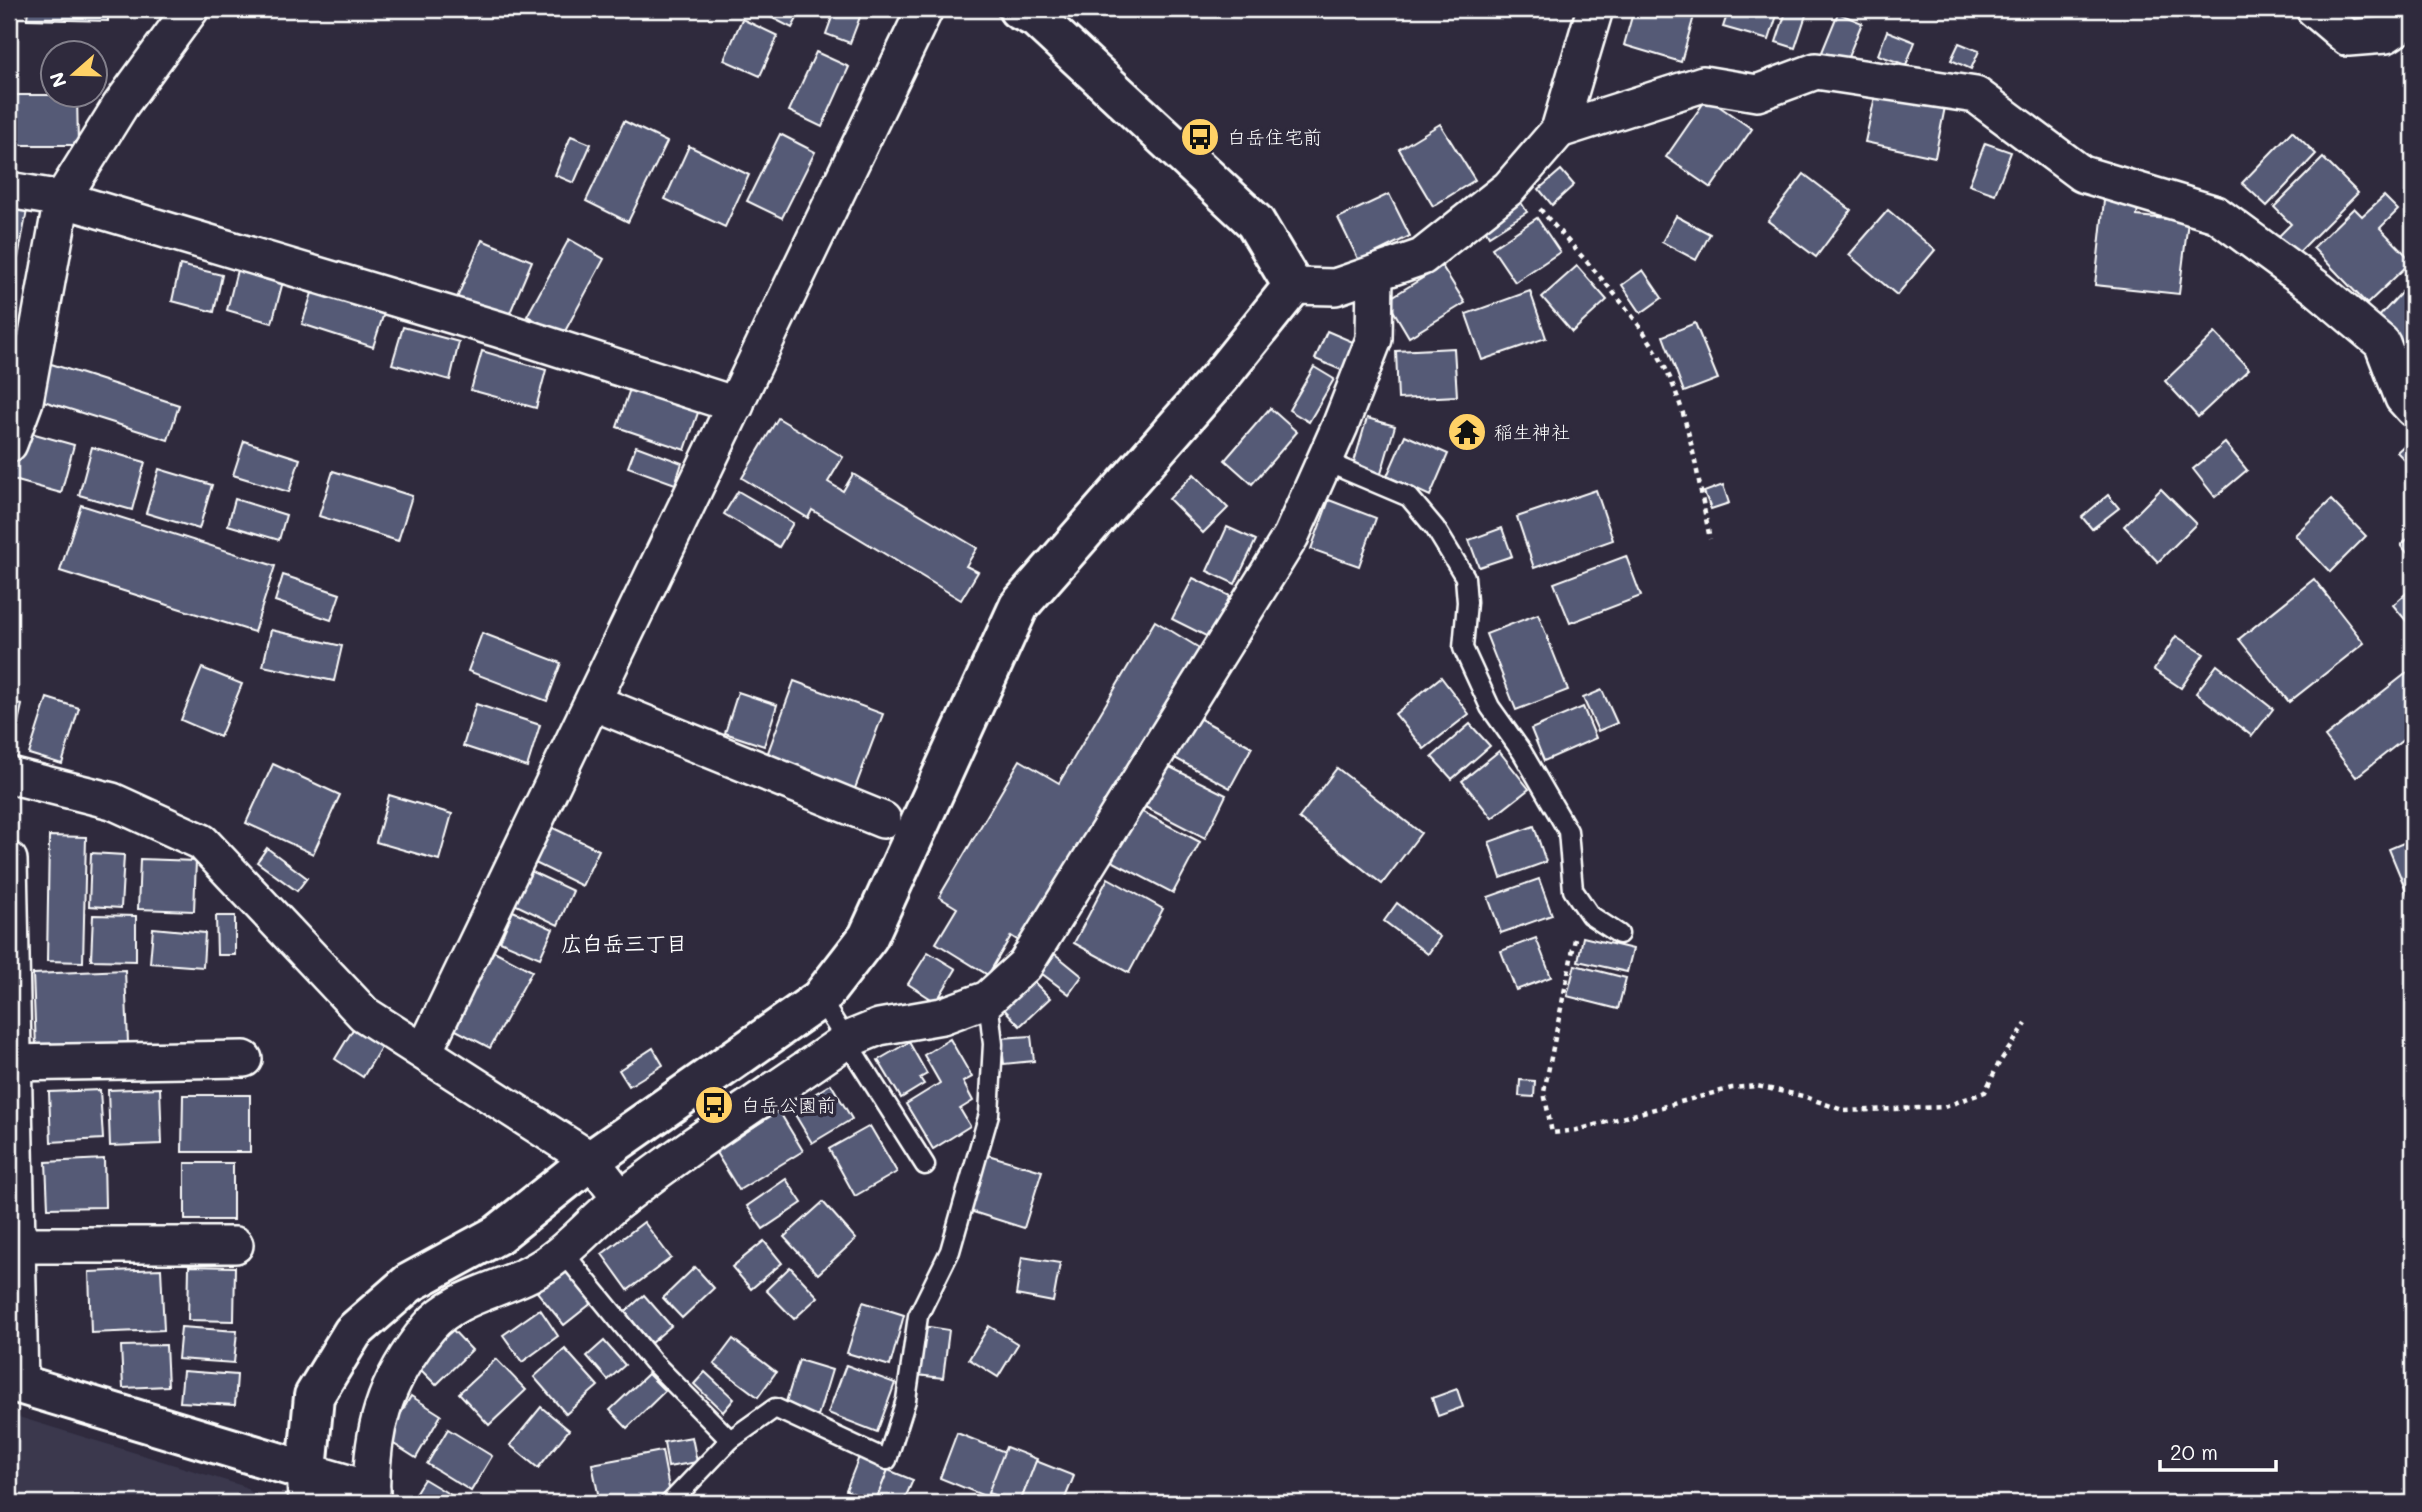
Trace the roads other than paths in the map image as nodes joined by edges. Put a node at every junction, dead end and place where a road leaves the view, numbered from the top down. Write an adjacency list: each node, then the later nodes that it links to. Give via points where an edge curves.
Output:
1 (191, 9): 9 (street, via 120,106)
2 (925, 9): 12 (street)
3 (1018, 9): 11 (street, via 1036,18 1255,222)
4 (1595, 9): 7 (street)
5 (2315, 9): 6 (street, via 2348,38 2386,35)
6 (2413, 17)
7 (1559, 130): 10 (street, via 1516,181 1422,257); 13 (street, via 1703,84 1756,93 1816,71 1976,95 2082,173 2216,214 2382,343 2403,398)
8 (9, 190): 9 (street)
9 (62, 200): 12 (street); 14 (street, via 25,401)
10 (1375, 274): 11 (street, via 1335,287); 15 (street, via 1374,339)
11 (1293, 286): 21 (street, via 1220,377 1019,606 869,937)
12 (736, 405): 16 (street)
13 (2413, 409)
14 (9, 444)
15 (1324, 461): 20 (lane, via 1409,497 1435,528 1465,578 1463,648 1490,708 1568,831 1573,890 1590,915); 22 (street, via 1291,536 1025,965)
16 (594, 703): 18 (street); 24 (street)
17 (9, 775): 24 (street, via 112,801 202,842 364,1014)
18 (883, 820)
19 (9, 860): 26 (street)
20 (1619, 934)
21 (820, 999): 23 (lane); 28 (street)
22 (988, 999): 23 (street, via 943,1016 879,1027); 33 (lane, via 993,1044 989,1114 950,1251 918,1315 906,1400 887,1460 775,1408)
23 (847, 1040): 27 (lane); 28 (street)
24 (424, 1052): 28 (street)
25 (244, 1059): 26 (street)
26 (11, 1063): 29 (street)
27 (925, 1165)
28 (608, 1182): 31 (street); 34 (street, via 409,1283 353,1332 314,1396)
29 (17, 1245): 30 (street); 32 (street)
30 (235, 1245)
31 (562, 1251): 33 (lane, via 652,1361); 35 (street, via 549,1263 506,1285 460,1303 431,1324 396,1371 377,1422)
32 (14, 1383): 34 (street)
33 (730, 1440): 36 (lane)
34 (307, 1487): 35 (street)
35 (372, 1497)
36 (670, 1503)

